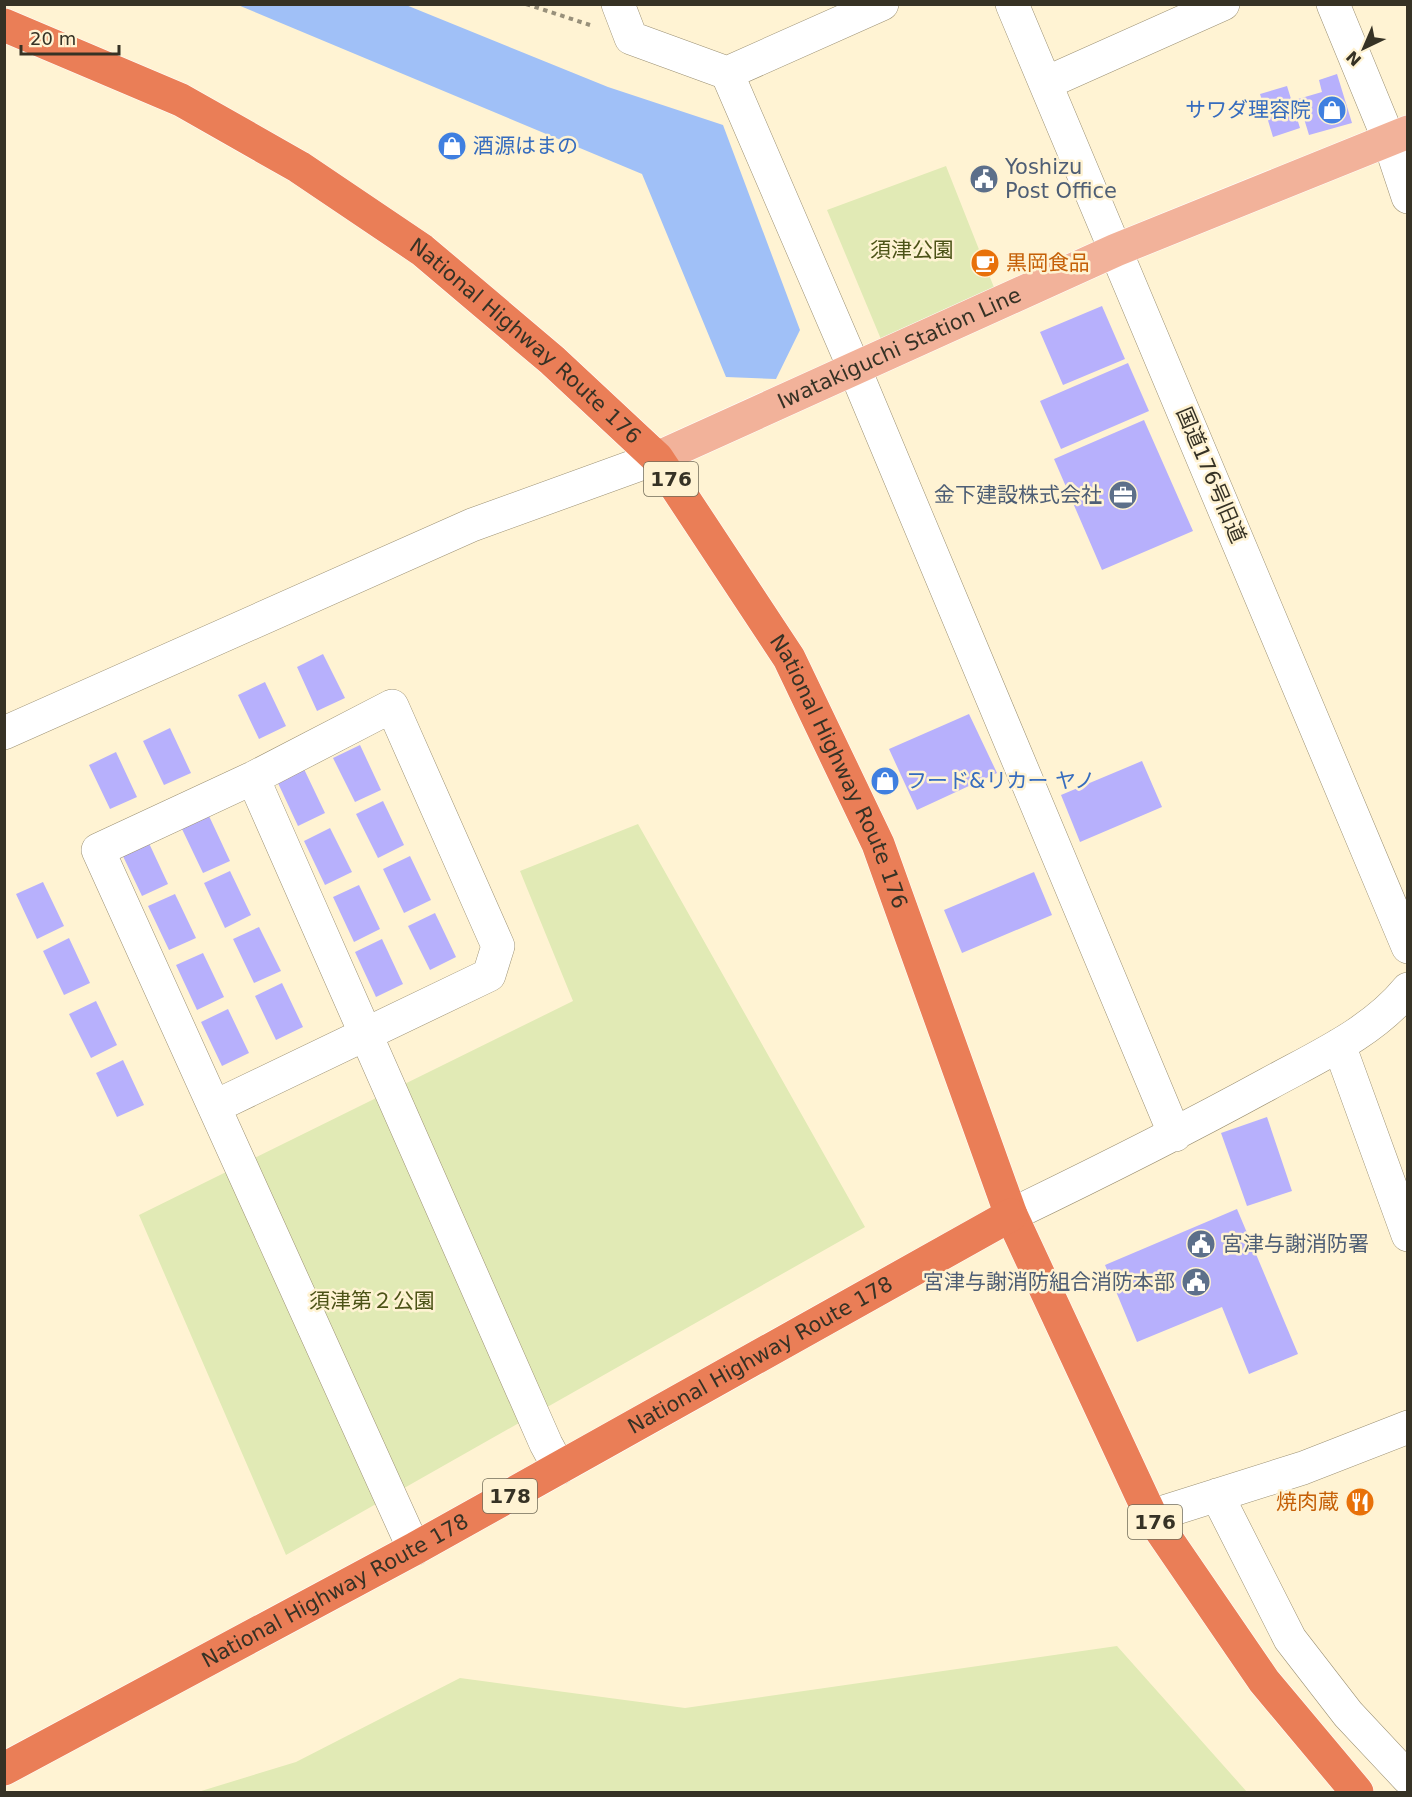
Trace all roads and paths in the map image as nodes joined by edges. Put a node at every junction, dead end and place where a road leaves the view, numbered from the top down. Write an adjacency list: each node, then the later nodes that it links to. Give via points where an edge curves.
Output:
1 (526, 4): 9 (path)
2 (618, 4): 9 (street)
3 (882, 4): 7 (street)
4 (1012, 4): 11 (street, 国道176号旧道)
5 (1223, 4): 11 (street)
6 (1333, 4): 12 (street)
7 (836, 14): 10 (street)
8 (4, 25): 16 (highway, National Highway Route 176 / 176, via 181,100 299,167 422,250 552,360)
9 (631, 38): 10 (street)
10 (727, 73): 15 (street)
11 (1046, 83): 14 (street, 国道176号旧道)
12 (1398, 136): 13 (street); 14 (main road, Iwatakiguchi Station Line)
13 (1407, 197)
14 (1116, 250): 15 (main road, Iwatakiguchi Station Line); 19 (street, 国道176号旧道)
15 (855, 370): 16 (main road, Iwatakiguchi Station Line); 24 (street)
16 (657, 458): 17 (street, via 472,525); 25 (highway, National Highway Route 176 / 176, via 789,658 878,844)
17 (4, 733)
18 (253, 778): 21 (street); 21 (street, via 392,706 498,946 489,975); 23 (street, via 98,850)
19 (1407, 947)
20 (1407, 989): 22 (street, via 1366,1028)
21 (364, 1035): 23 (street); 28 (street)
22 (1339, 1045): 24 (street); 26 (street)
23 (216, 1106): 31 (street)
24 (1175, 1135): 25 (street)
25 (1011, 1215): 28 (highway, National Highway Route 178 / 178); 30 (highway, National Highway Route 176 / 176)
26 (1407, 1236)
27 (1407, 1427): 29 (street, via 1303,1468)
28 (560, 1468): 31 (highway, National Highway Route 178 / 178)
29 (1217, 1495): 30 (street); 32 (street, via 1290,1639 1348,1714)
30 (1150, 1516): 35 (highway, National Highway Route 176 / 176, via 1264,1681)
31 (414, 1550): 33 (highway, National Highway Route 178 / 178)
32 (1384, 1752): 34 (street); 35 (street)
33 (4, 1768)
34 (1407, 1778)
35 (1353, 1787)

